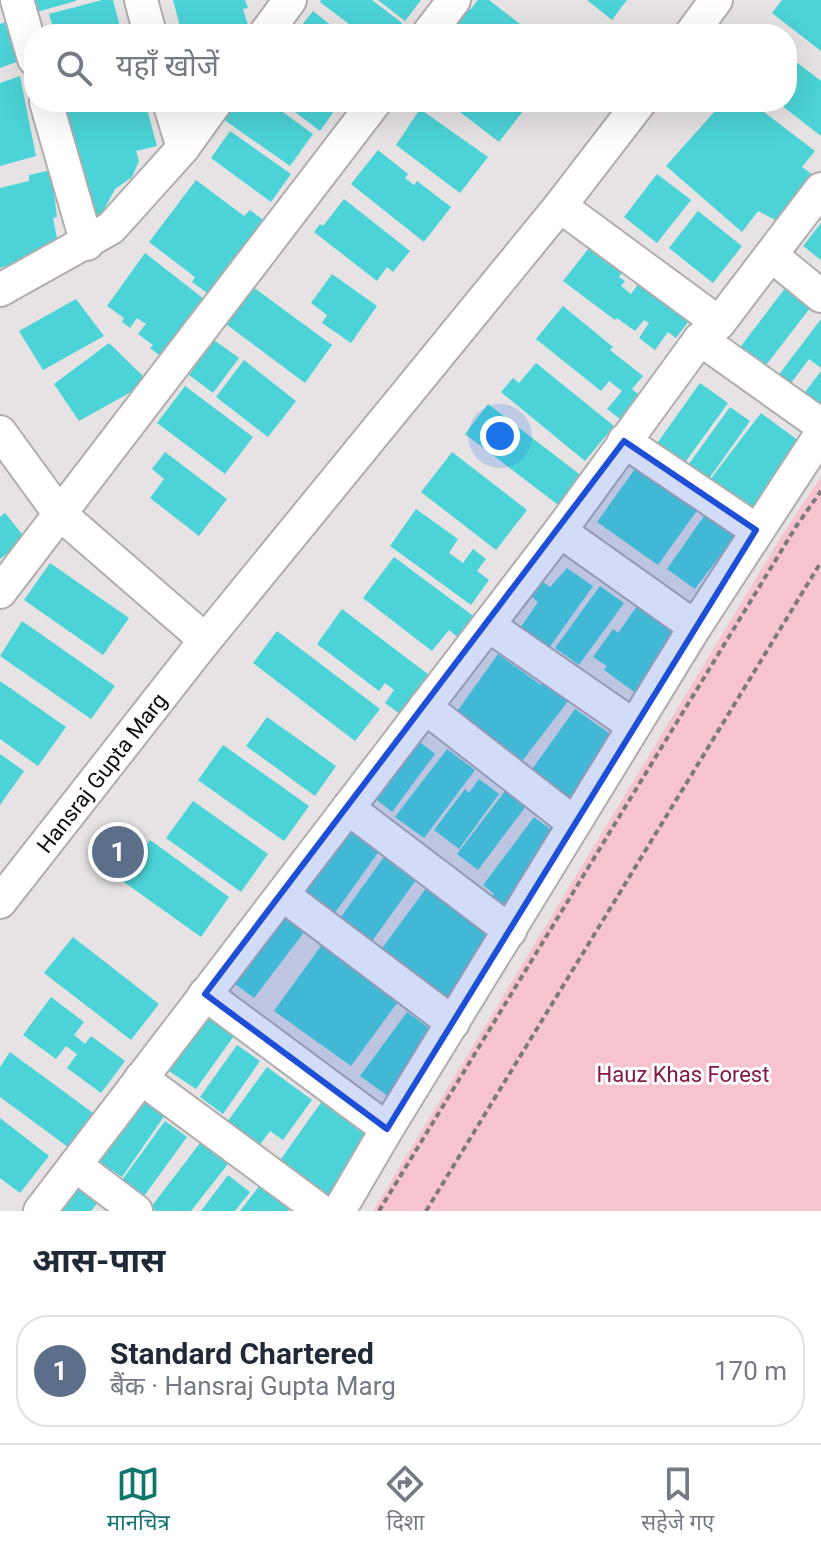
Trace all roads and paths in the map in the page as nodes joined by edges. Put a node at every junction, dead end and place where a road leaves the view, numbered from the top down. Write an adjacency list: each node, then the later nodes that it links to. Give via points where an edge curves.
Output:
1 (17, 0): 5 (street)
2 (141, 0): 6 (street)
3 (454, 0): 7 (street)
4 (716, 0): 8 (street)
5 (24, 24)
6 (147, 24)
7 (436, 24)
8 (698, 24)
9 (49, 112): 17 (street)
10 (172, 112): 14 (street)
11 (209, 112): 14 (street)
12 (367, 112): 27 (street)
13 (632, 112): 16 (street, Hansraj Gupta Marg)
14 (183, 148): 17 (street, via 111,228)
15 (821, 189): 18 (street)
16 (560, 206): 21 (street); 34 (street, Hansraj Gupta Marg)
17 (87, 244): 19 (street)
18 (771, 255): 20 (street); 21 (street)
19 (0, 290)
20 (821, 296)
21 (710, 331): 22 (street); 25 (street)
22 (821, 425)
23 (0, 432): 27 (street)
24 (821, 434): 28 (street)
25 (624, 441): 28 (street); 29 (street)
26 (821, 491): 35 (path)
27 (59, 513): 31 (street); 34 (street)
28 (756, 530): 33 (street)
29 (560, 531): 32 (street); 33 (street)
30 (821, 562): 54 (path)
31 (0, 592)
32 (488, 625): 36 (street); 37 (street)
33 (706, 635): 35 (path); 37 (street)
34 (203, 643): 42 (street, Hansraj Gupta Marg)
35 (723, 647): 40 (path)
36 (425, 707): 38 (street); 39 (street)
37 (634, 726): 39 (street)
38 (348, 808): 41 (street); 43 (street)
39 (585, 833): 40 (path); 43 (street)
40 (602, 847): 45 (path)
41 (283, 895): 44 (street); 45 (street)
42 (0, 902)
43 (510, 931): 45 (street)
44 (205, 994): 46 (street); 47 (street)
45 (469, 1037): 47 (street); 53 (path)
46 (141, 1078): 48 (street); 51 (street)
47 (387, 1129): 52 (street)
48 (75, 1165): 49 (street); 50 (street)
49 (40, 1211)
50 (136, 1211)
51 (321, 1211)
52 (339, 1211)
53 (379, 1211)
54 (426, 1211)

